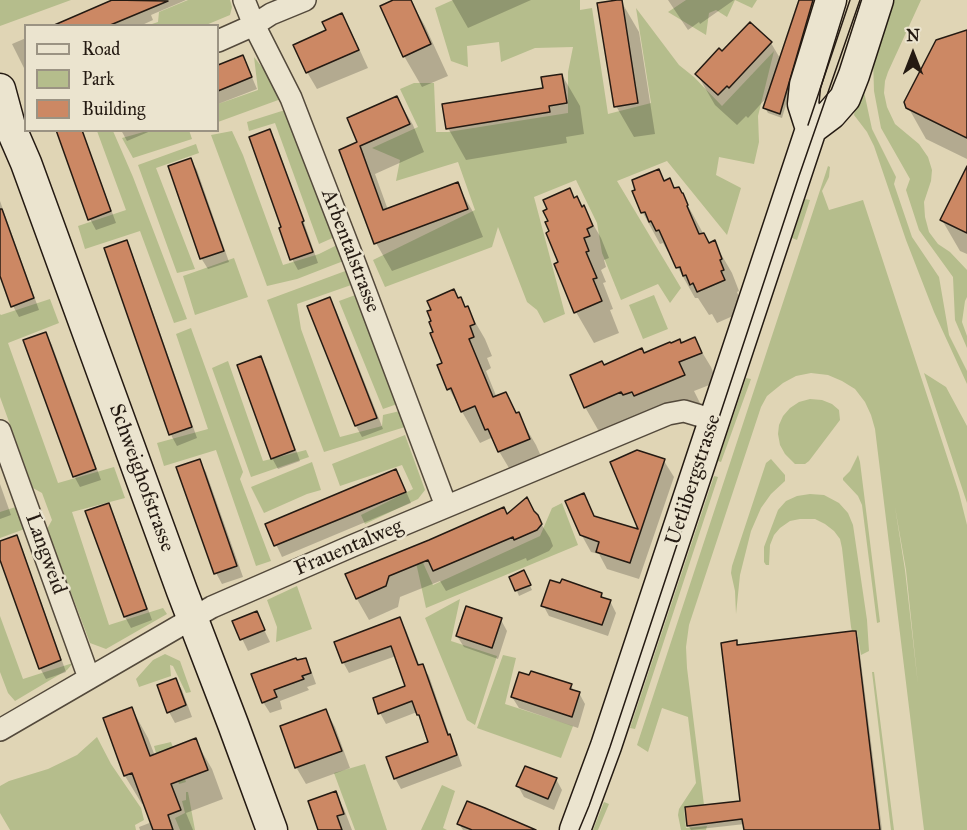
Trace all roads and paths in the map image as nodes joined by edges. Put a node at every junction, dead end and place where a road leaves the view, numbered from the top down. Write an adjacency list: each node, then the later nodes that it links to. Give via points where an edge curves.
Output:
1 (244, 0): 5 (street, Arbentalstrasse)
2 (305, 0): 5 (street)
3 (831, 0): 9 (main road, via 805,85 803,104)
4 (878, 0): 9 (main road, via 845,98)
5 (254, 25): 6 (street); 12 (street, Arbentalstrasse, via 291,98)
6 (219, 41)
7 (0, 89): 8 (main road, Schweighofstrasse)
8 (9, 123): 13 (main road, Schweighofstrasse)
9 (811, 129): 10 (main road, Uetlibergstrasse)
10 (714, 420): 12 (street, Frauentalweg, via 684,411 668,414); 17 (main road, Uetlibergstrasse)
11 (0, 431): 14 (street, Langweid)
12 (446, 506): 13 (street, Frauentalweg)
13 (193, 617): 14 (street, Frauentalweg); 16 (main road, Schweighofstrasse)
14 (89, 678): 15 (street, Frauentalweg)
15 (0, 730)
16 (272, 830)
17 (575, 830)

